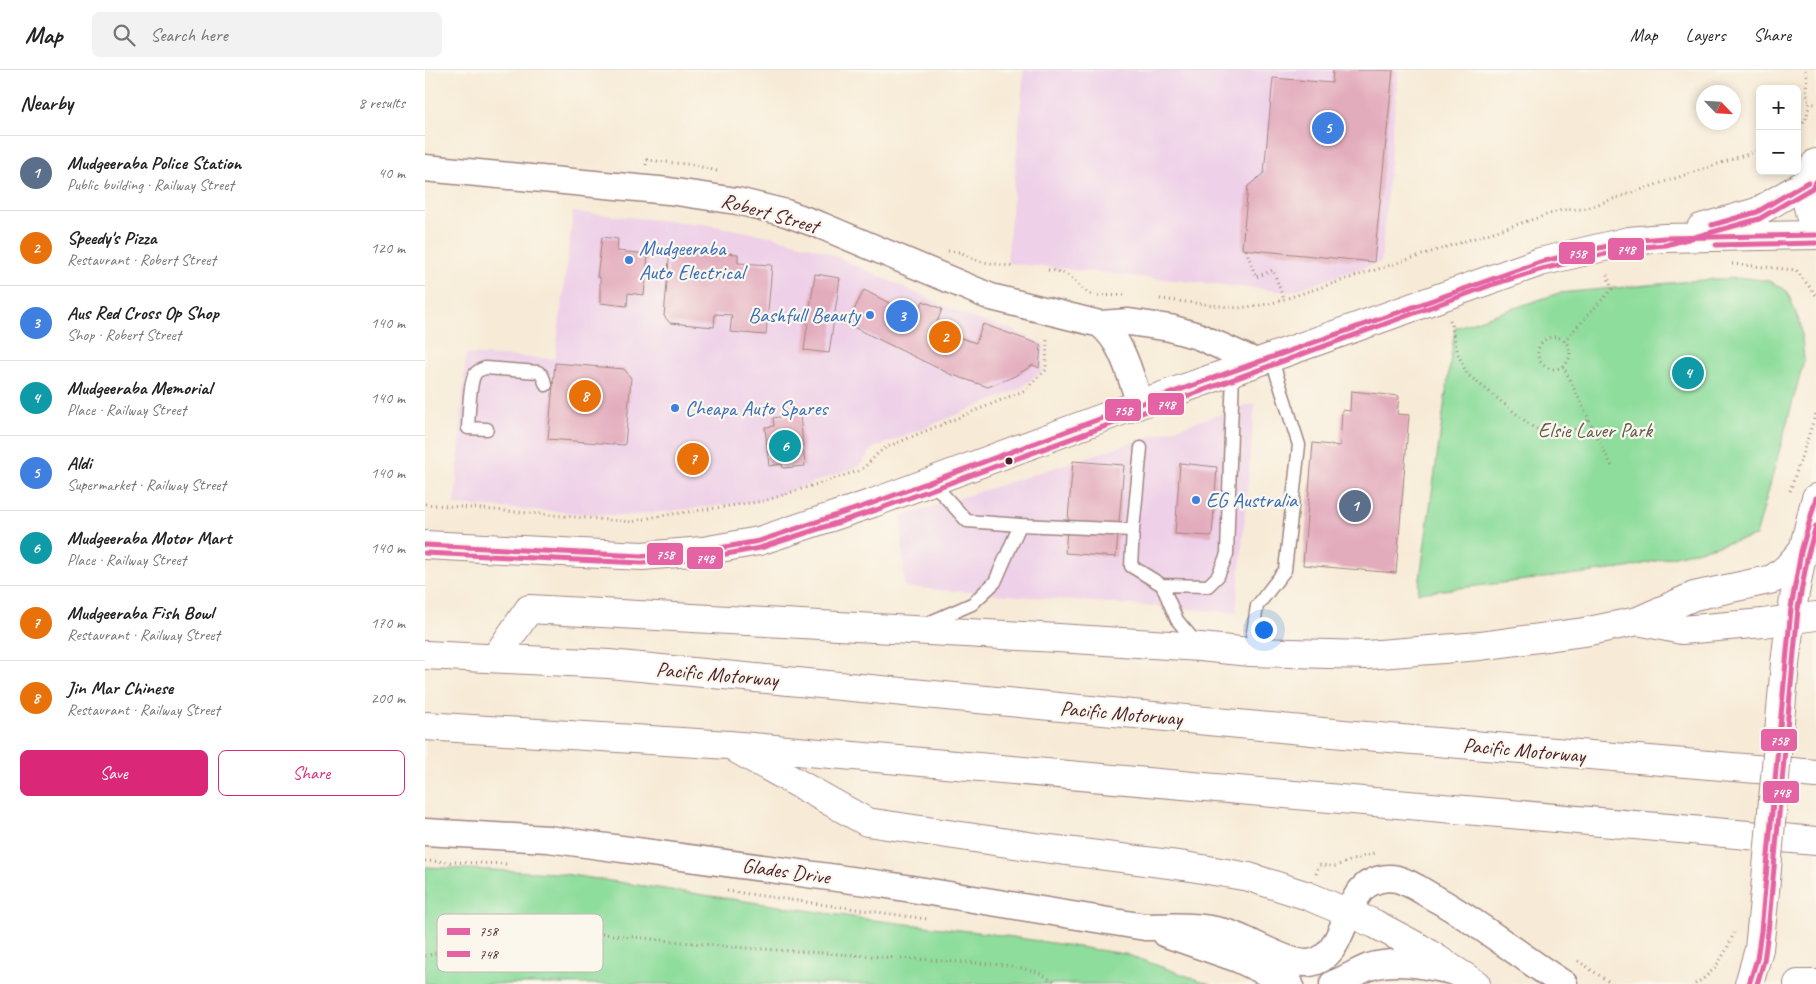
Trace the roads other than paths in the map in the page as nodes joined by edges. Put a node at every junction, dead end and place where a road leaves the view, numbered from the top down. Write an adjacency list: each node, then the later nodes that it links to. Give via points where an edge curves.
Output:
1 (425, 168): 6 (street, Robert Street, via 669,191 737,201 821,226 991,297)
2 (1812, 172): 3 (main road, via 1806,200); 5 (main road, via 1757,212)
3 (1816, 229)
4 (1816, 235): 5 (main road)
5 (1664, 238): 7 (main road, via 1629,241 1540,262)
6 (1100, 324): 7 (street, Robert Street, via 1129,322 1170,328 1199,336); 9 (street, via 1112,334 1120,349)
7 (1253, 363): 9 (main road); 18 (lane, via 1227,554 1218,576 1208,586); 24 (lane, via 1299,445 1285,570 1257,606)
8 (546, 385): 10 (lane, via 538,372 480,370 472,383 468,428)
9 (1140, 404): 12 (main road)
10 (487, 430)
11 (1141, 448): 15 (lane)
12 (931, 481): 14 (lane, via 967,521); 16 (main road, via 759,541 703,551 642,556)
13 (1816, 498): 17 (main road)
14 (1020, 526): 15 (lane); 22 (lane, via 995,582 972,604)
15 (1133, 530): 18 (lane, via 1131,566)
16 (425, 545)
17 (1801, 552): 20 (main road); 21 (main road, via 1773,579 1694,596)
18 (1162, 585): 23 (lane, via 1177,620)
19 (1816, 616): 20 (main road)
20 (1789, 620): 21 (main road, via 1681,630); 38 (main road, bridge, via 1765,890 1757,959)
21 (1638, 621): 24 (main road, via 1584,632 1423,652 1367,655)
22 (913, 630): 23 (main road); 26 (main road, via 529,610)
23 (1200, 647): 24 (main road)
24 (1250, 652)
25 (425, 655): 26 (main road, Pacific Motorway)
26 (496, 657): 29 (main road, Pacific Motorway, via 609,664)
27 (425, 726): 28 (main road)
28 (729, 745): 31 (main road); 32 (main road, via 867,822 1249,877)
29 (1816, 774)
30 (425, 832): 33 (street, Glades Drive, via 548,839 881,884)
31 (1816, 840)
32 (1349, 912): 33 (street, Glades Drive, via 1329,953 1320,960 1306,963 1295,962 1220,931 1183,926); 34 (main road, via 1420,948); 37 (street, Glades Drive, via 1368,885 1386,878 1404,881 1484,928)
33 (1145, 927): 35 (street, Glades Drive, via 1238,959)
34 (1469, 979): 36 (street, via 1422,966 1391,964 1370,967)
35 (1291, 984)
36 (1333, 984)
37 (1564, 984)
38 (1749, 984)
39 (1798, 984): 40 (main road)
40 (1816, 984)

